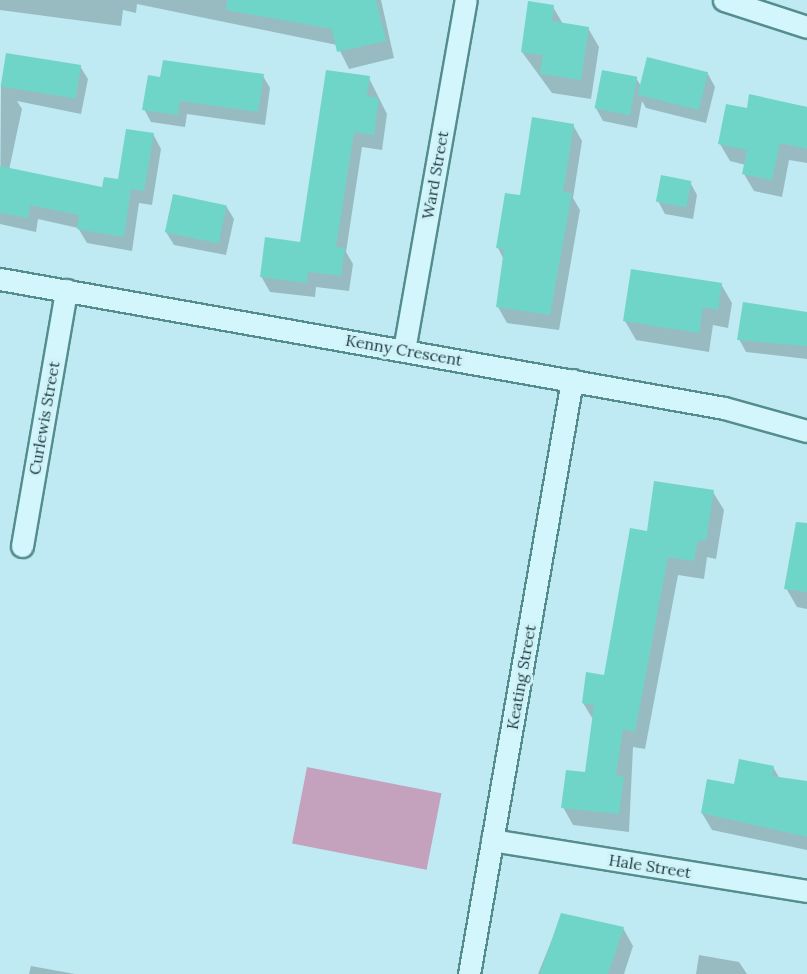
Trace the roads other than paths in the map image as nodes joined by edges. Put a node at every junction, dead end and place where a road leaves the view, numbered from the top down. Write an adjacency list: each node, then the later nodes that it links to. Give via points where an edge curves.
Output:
1 (466, 0): 6 (street, Ward Street)
2 (724, 0): 3 (street)
3 (807, 27)
4 (0, 279): 5 (street, Kenny Crescent)
5 (66, 290): 6 (street, Kenny Crescent); 9 (street, Curlewis Street)
6 (404, 350): 7 (street, Kenny Crescent)
7 (572, 380): 8 (street, Kenny Crescent, via 724,408); 10 (street, Keating Street)
8 (807, 430)
9 (22, 546)
10 (492, 840): 11 (street, Hale Street); 12 (street, Keating Street)
11 (807, 891)
12 (469, 974)

